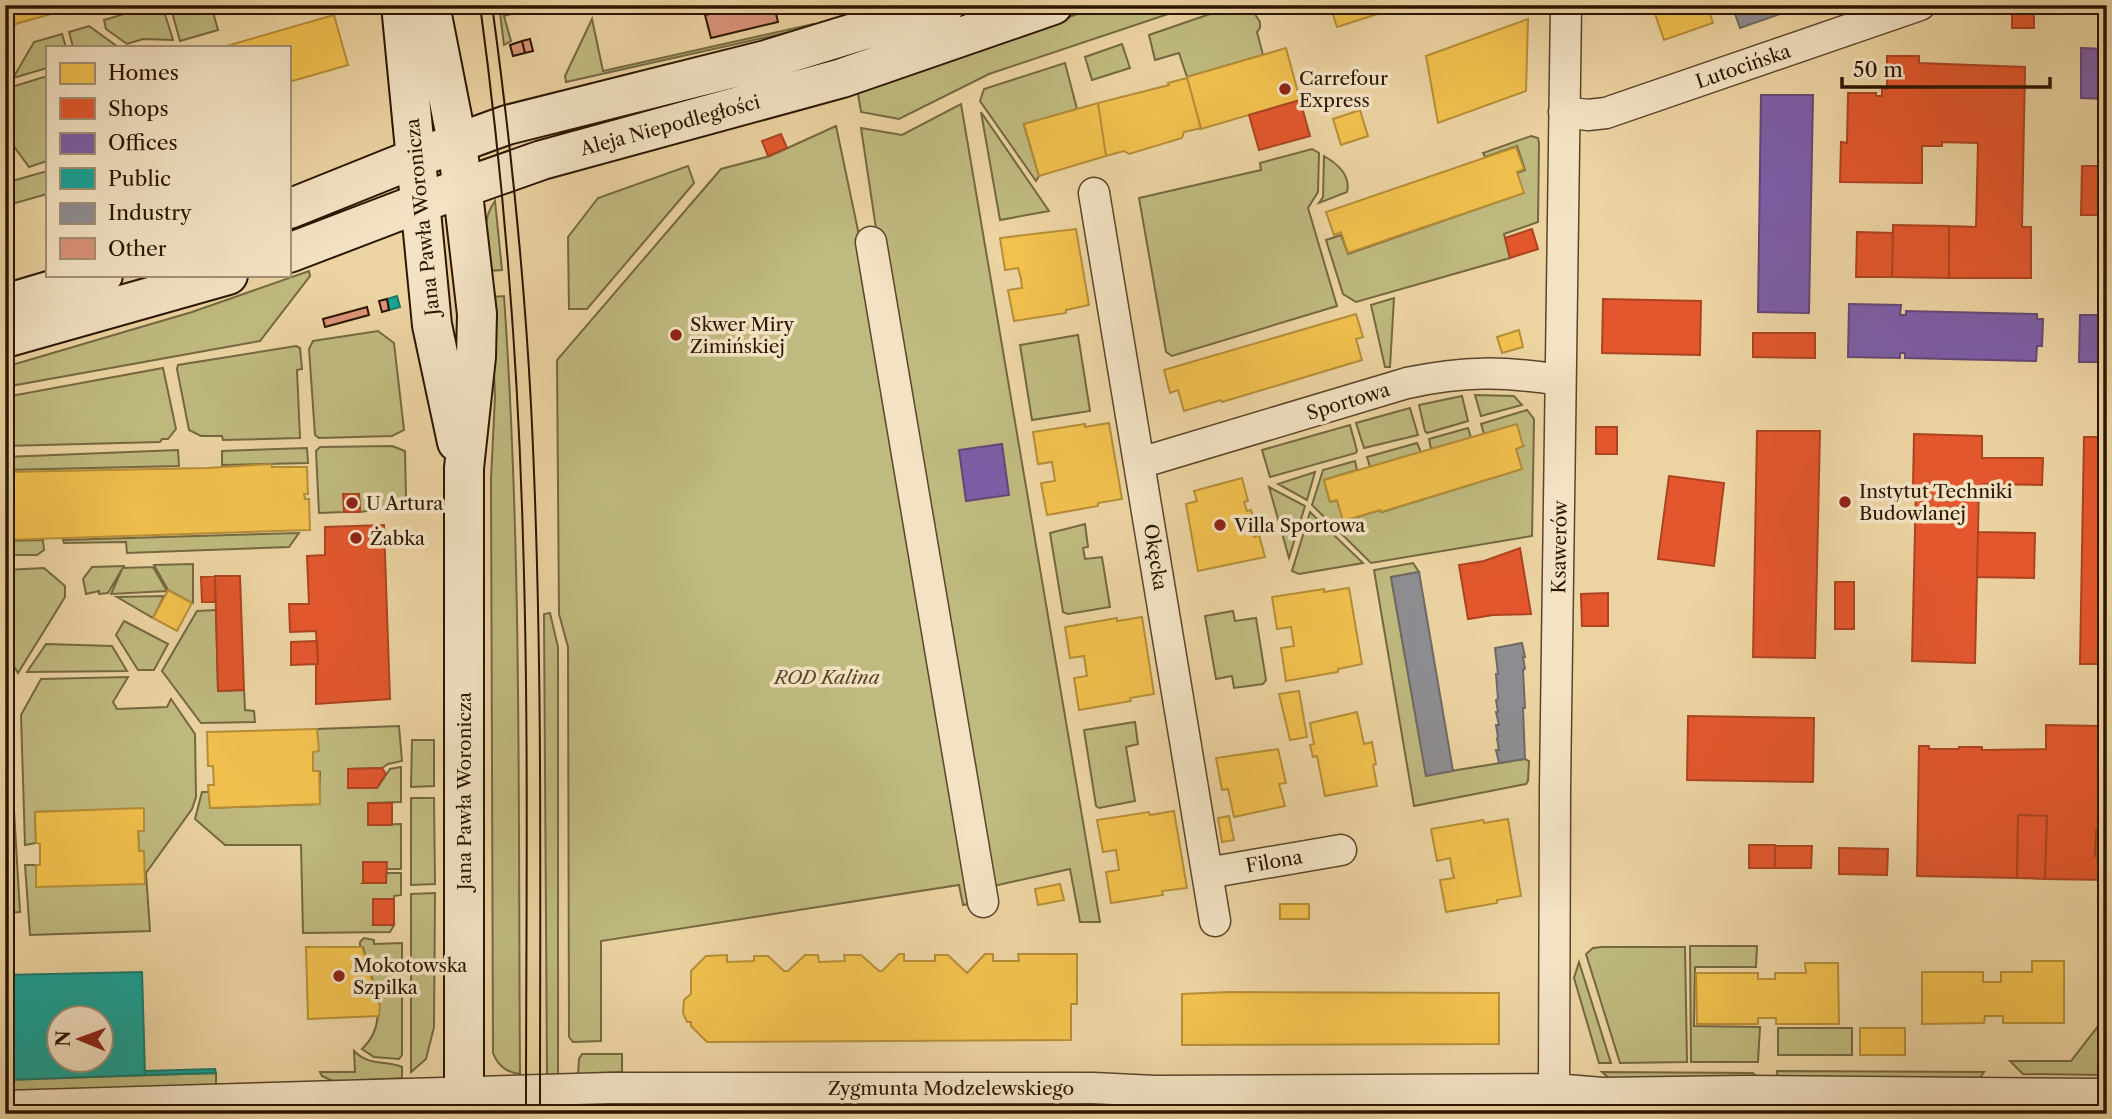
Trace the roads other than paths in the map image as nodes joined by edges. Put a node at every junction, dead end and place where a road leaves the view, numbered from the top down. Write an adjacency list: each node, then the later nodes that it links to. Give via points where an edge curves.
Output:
1 (401, 5): 9 (main road, Jana Pawła Woronicza)
2 (430, 5): 8 (main road, Jana Pawła Woronicza)
3 (945, 5): 8 (main road, Aleja Niepodległości, via 766,60 538,116)
4 (1053, 5): 10 (main road, Aleja Niepodległości, via 842,78 542,160)
5 (1566, 5): 7 (street, Ksawerów)
6 (1920, 5): 7 (street, Lutocińska, via 1606,113)
7 (1564, 112): 20 (street, Ksawerów)
8 (457, 142): 9 (main road, Aleja Niepodległości); 10 (main road, Jana Pawła Woronicza)
9 (416, 158): 12 (main road, Jana Pawła Woronicza); 13 (main road, Aleja Niepodległości)
10 (464, 188): 12 (main road, Aleja Niepodległości); 22 (main road, Jana Pawła Woronicza, via 477,314)
11 (1094, 193): 21 (street, Okęcka)
12 (420, 203): 15 (main road, Aleja Niepodległości); 22 (main road, Jana Pawła Woronicza, via 432,325)
13 (290, 209)
14 (871, 242): 25 (street)
15 (290, 253)
16 (100, 276): 18 (main road)
17 (224, 276): 19 (main road)
18 (5, 304)
19 (5, 338)
20 (1560, 380): 21 (street, Sportowa, via 1475,372 1437,377); 27 (street, Ksawerów)
21 (1140, 463): 24 (street, Okęcka)
22 (464, 468): 29 (main road, Jana Pawła Woronicza)
23 (1340, 850): 24 (street, Filona)
24 (1207, 873): 26 (street, Okęcka)
25 (983, 901)
26 (1215, 921)
27 (1554, 1089): 28 (street, Zygmunta Modzelewskiego, via 1602,1093); 29 (street, Zygmunta Modzelewskiego, via 621,1088)
28 (2107, 1094)
29 (464, 1103): 30 (street, Zygmunta Modzelewskiego, via 407,1095)
30 (5, 1106)

